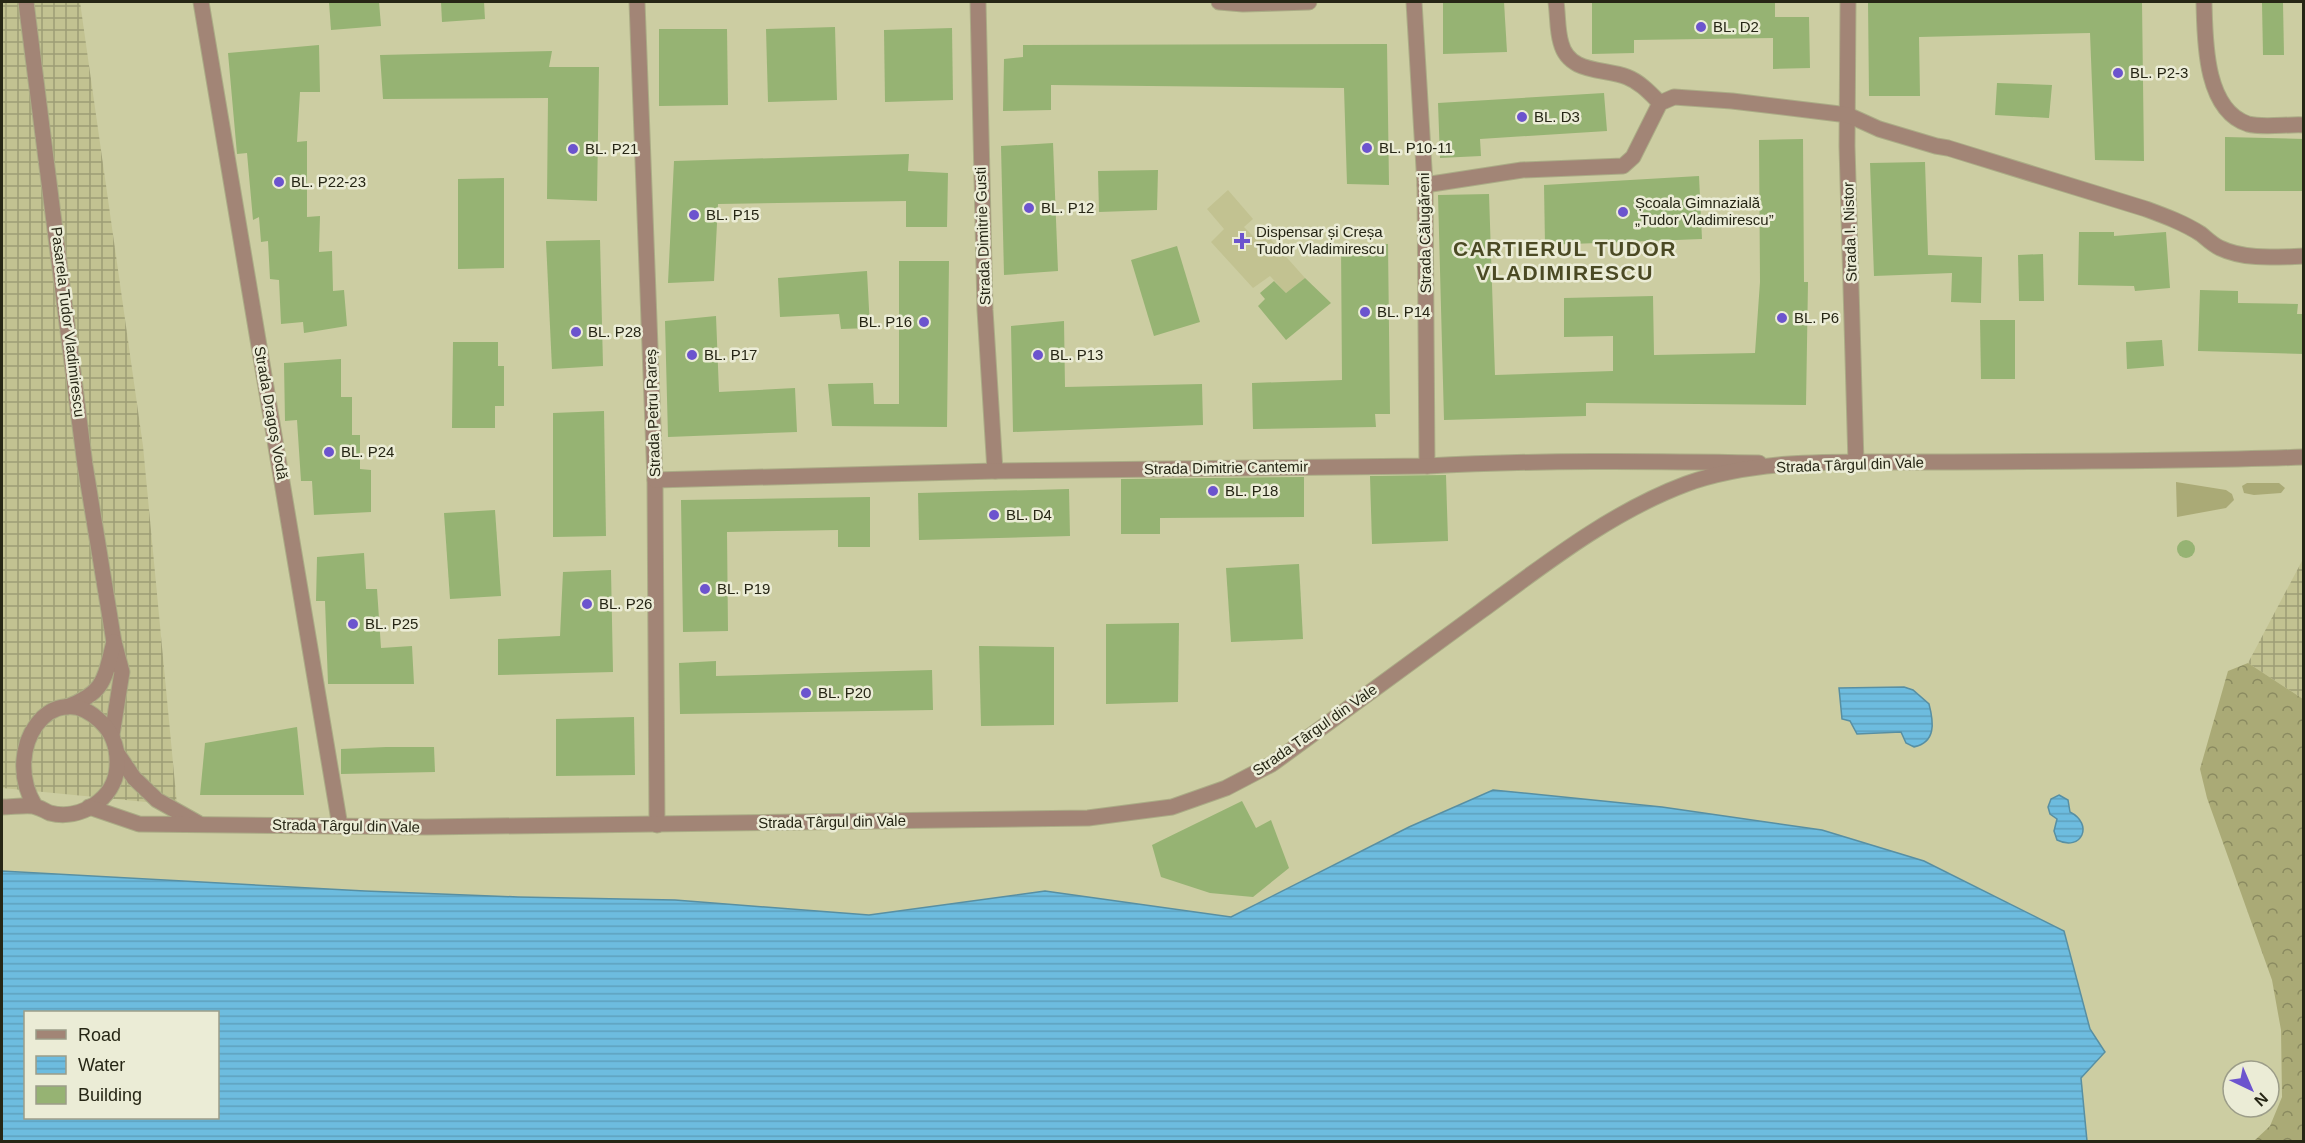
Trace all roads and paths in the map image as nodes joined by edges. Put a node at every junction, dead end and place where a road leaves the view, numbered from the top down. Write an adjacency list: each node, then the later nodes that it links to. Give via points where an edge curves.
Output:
1 (26, 2): 22 (street, Pasarela Tudor Vladimirescu, via 86,465)
2 (201, 2): 31 (street, Strada Dragoș Vodă)
3 (637, 2): 21 (street, Strada Petru Rareș)
4 (978, 2): 20 (street, Strada Dimitrie Gusti, via 985,298)
5 (1219, 2): 6 (street)
6 (1309, 2)
7 (1414, 2): 14 (street, Strada Călugăreni)
8 (1556, 2): 11 (street, via 1561,44 1572,61 1581,67 1626,77)
9 (1848, 2): 12 (street, Strada I. Nistor)
10 (2204, 2): 13 (street, via 2205,54 2220,102 2249,124)
11 (1660, 103): 12 (street, via 1674,97); 14 (street, via 1633,157 1623,166 1522,170)
12 (1848, 115): 15 (street, via 1936,147 2146,209 2237,254); 17 (street, Strada I. Nistor)
13 (2304, 125)
14 (1425, 184): 19 (street, Strada Călugăreni)
15 (2304, 256)
16 (2304, 457): 17 (street, Strada Târgul din Vale)
17 (1856, 463): 18 (street, Strada Târgul din Vale)
18 (1797, 464): 19 (street, Strada Dimitrie Cantemir, via 1632,460); 30 (street, Strada Târgul din Vale, via 1728,472 1651,499 1548,562 1272,764 1226,788 1172,807 1088,818)
19 (1427, 466): 20 (street, Strada Dimitrie Cantemir)
20 (995, 471): 21 (street, Strada Dimitrie Cantemir)
21 (655, 480): 30 (street, Strada Petru Rareș)
22 (114, 642): 23 (street, Pasarela Tudor Vladimirescu, via 100,686 88,699); 24 (street, Pasarela Tudor Vladimirescu, via 122,672)
23 (66, 707): 24 (street, via 85,711); 26 (street, via 48,709 32,718 12,746 14,780)
24 (112, 735): 25 (street, Strada Târgul din Vale)
25 (117, 753): 28 (street, Strada Târgul din Vale, via 117,772 110,789); 29 (street, Strada Târgul din Vale, via 157,800)
26 (34, 806): 27 (street, Strada Târgul din Vale); 28 (street, Strada Târgul din Vale, via 50,813 67,814)
27 (2, 807)
28 (89, 807): 29 (street, Strada Târgul din Vale, via 139,824)
29 (198, 823): 31 (street, Strada Târgul din Vale)
30 (657, 825): 31 (street, Strada Târgul din Vale)
31 (340, 826)

